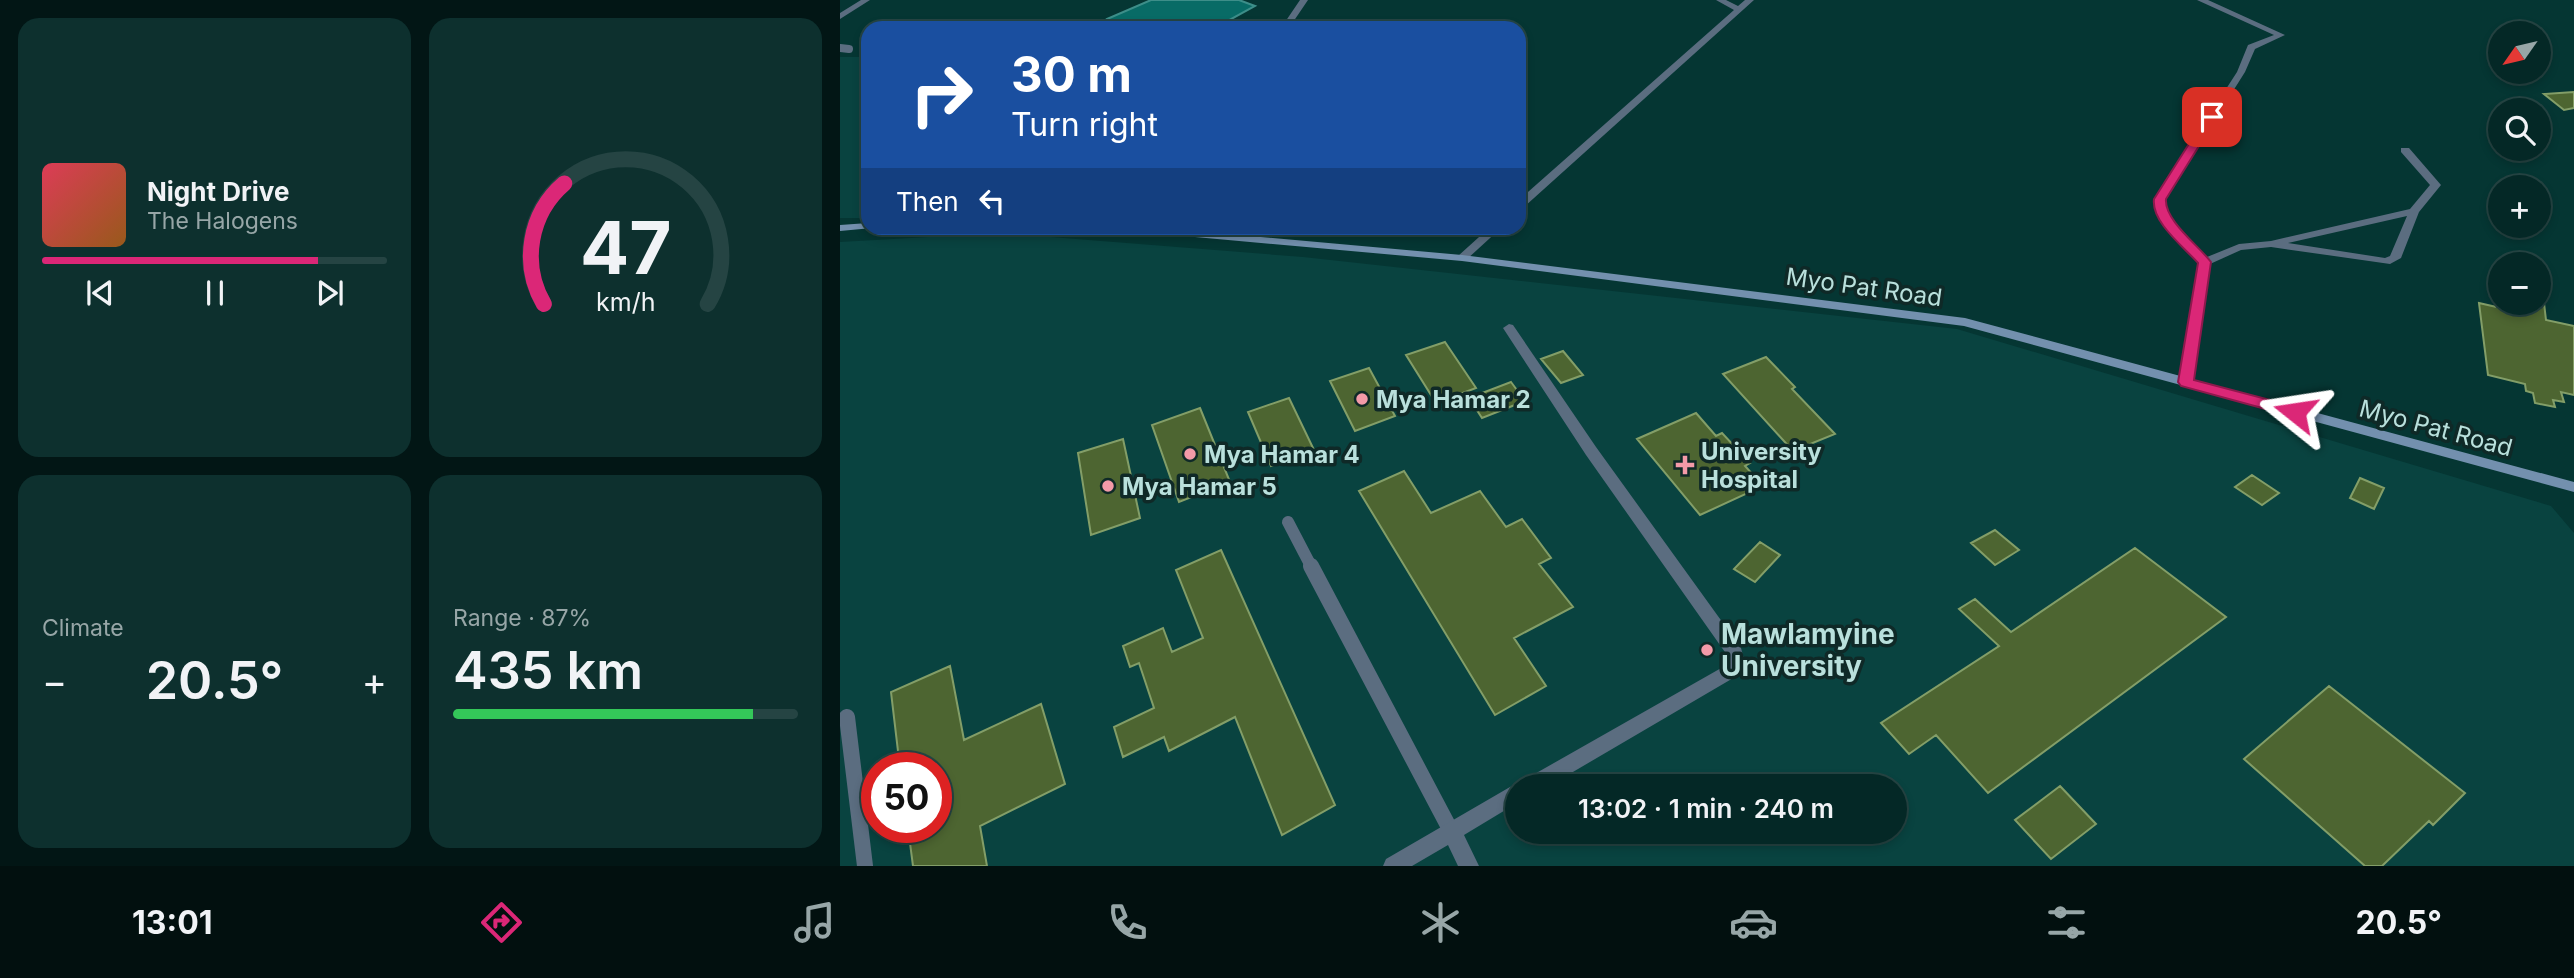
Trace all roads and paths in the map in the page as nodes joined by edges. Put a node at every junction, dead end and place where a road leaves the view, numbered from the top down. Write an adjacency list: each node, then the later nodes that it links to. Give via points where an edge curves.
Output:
1 (866, 0): 7 (street)
2 (1304, 0): 8 (street)
3 (1720, 0): 6 (street)
4 (1750, 0): 6 (street)
5 (2201, 0): 20 (street, via 2281,35 2251,47 2241,72 2160,199 2164,217)
6 (1739, 10): 12 (street)
7 (840, 17)
8 (1290, 21)
9 (840, 48): 10 (lane)
10 (849, 49)
11 (2404, 150): 13 (street, via 2436,185)
12 (1526, 200)
13 (2414, 211): 18 (street); 18 (street, via 2391,261)
14 (861, 226): 15 (main road)
15 (840, 228)
16 (1207, 235): 19 (main road, Myo Pat Road)
17 (1487, 235): 19 (street)
18 (2271, 244): 20 (street, via 2239,247)
19 (1462, 258): 22 (main road, Myo Pat Road, via 1965,322)
20 (2205, 262): 22 (street)
21 (1509, 328): 26 (street, via 1735,653 1736,663)
22 (2186, 382): 23 (main road, Myo Pat Road)
23 (2574, 487)
24 (1288, 522): 28 (lane)
25 (847, 717): 29 (lane)
26 (1552, 774)
27 (1505, 800): 28 (street)
28 (1451, 831): 30 (street); 31 (street)
29 (865, 866)
30 (1393, 866)
31 (1469, 866)

